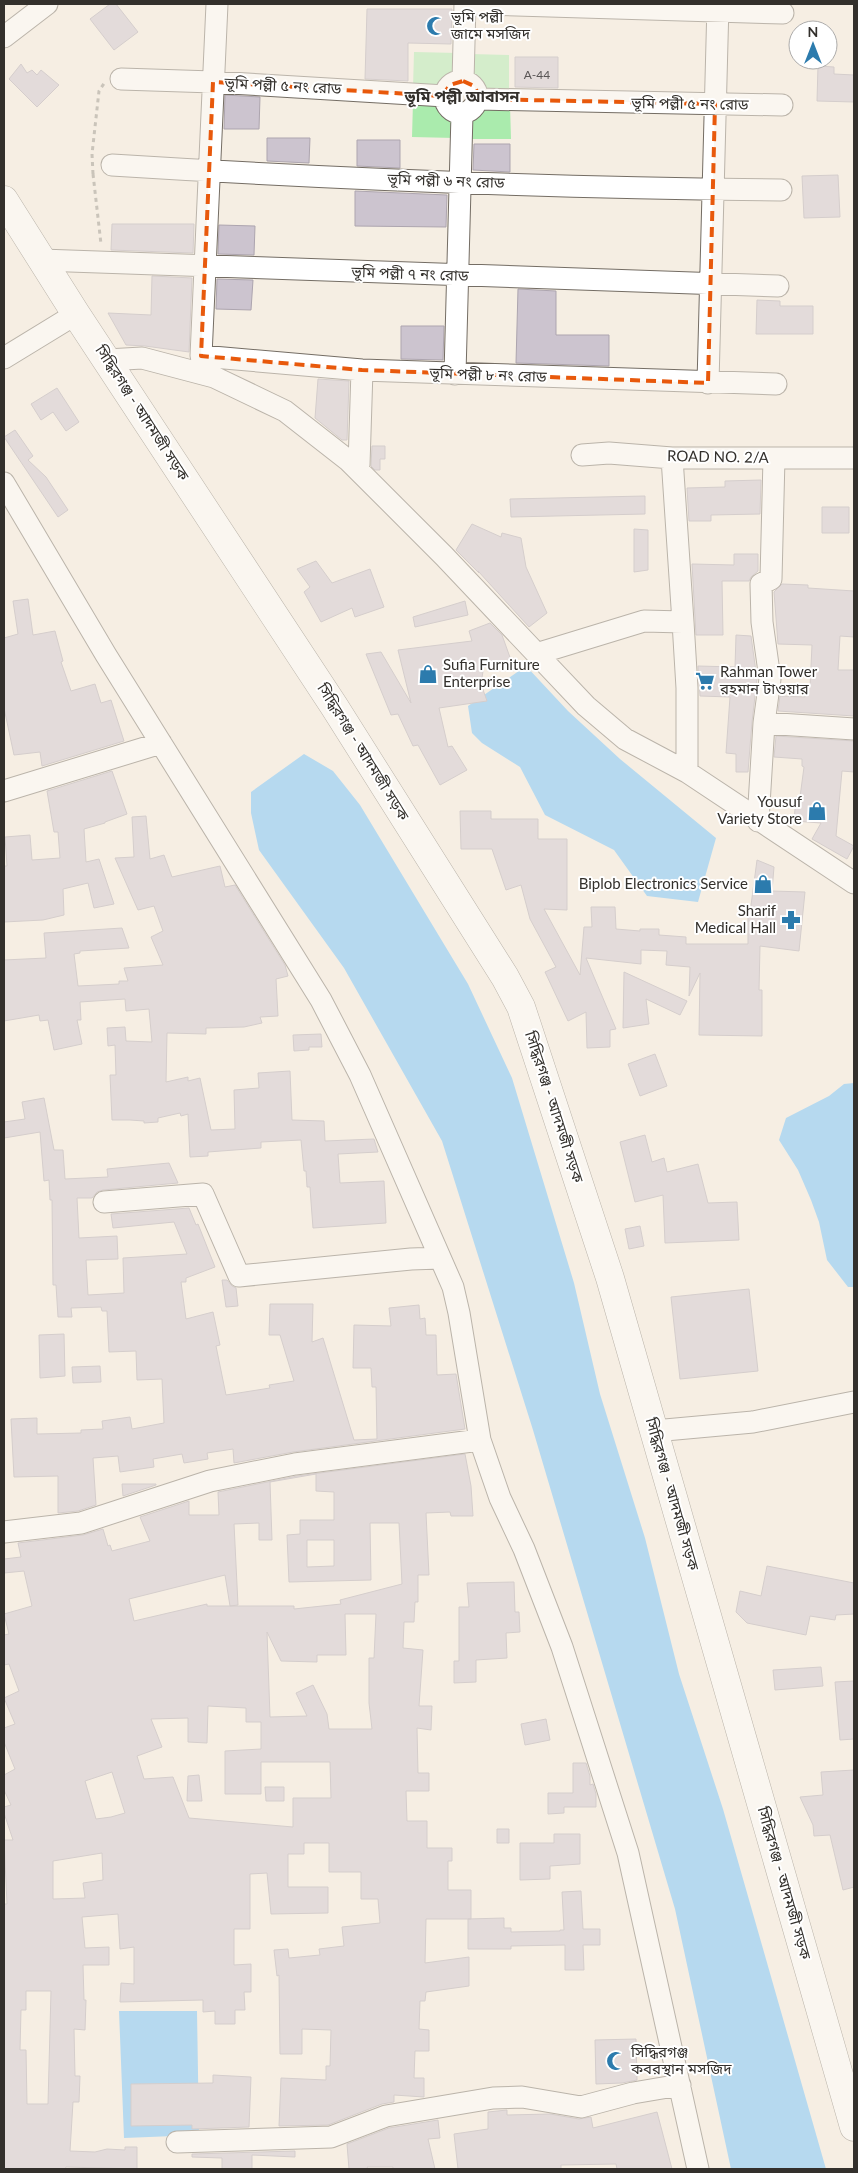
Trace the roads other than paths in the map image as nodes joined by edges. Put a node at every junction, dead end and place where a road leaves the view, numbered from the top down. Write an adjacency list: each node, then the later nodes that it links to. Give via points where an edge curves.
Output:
1 (47, 4): 7 (street)
2 (217, 4): 10 (street)
3 (465, 4): 9 (street)
4 (481, 4): 5 (street)
5 (718, 8): 6 (street); 13 (street)
6 (783, 13)
7 (4, 37)
8 (121, 79): 10 (street, ভূমি পল্লী ৫ নং রোড)
9 (463, 81): 11 (street, via 450,85); 12 (street, via 474,86)
10 (214, 82): 11 (street, ভূমি পল্লী ৫ নং রোড); 17 (street)
11 (445, 96): 15 (street, via 450,109)
12 (478, 99): 13 (street, ভূমি পল্লী ৫ নং রোড); 15 (street, via 473,109)
13 (715, 104): 14 (street, ভূমি পল্লী ৫ নং রোড); 19 (street)
14 (782, 105)
15 (462, 114): 18 (street)
16 (102, 169): 17 (street, ভূমি পল্লী ৬ নং রোড)
17 (210, 171): 18 (street, ভূমি পল্লী ৬ নং রোড); 23 (street)
18 (460, 182): 19 (street, ভূমি পল্লী ৬ নং রোড); 24 (street)
19 (712, 189): 20 (street, ভূমি পল্লী ৬ নং রোড); 25 (street)
20 (781, 190)
21 (4, 200): 22 (main road, সিদ্ধিরগঞ্জ - আদমজী সড়ক)
22 (41, 260): 23 (street, ভূমি পল্লী ৭ নং রোড); 27 (main road, সিদ্ধিরগঞ্জ - আদমজী সড়ক)
23 (204, 266): 24 (street, ভূমি পল্লী ৭ নং রোড); 30 (street, ভূমি পল্লী ৮ নং রোড, via 200,356)
24 (458, 276): 25 (street, ভূমি পল্লী ৭ নং রোড); 31 (street)
25 (710, 284): 26 (street, ভূমি পল্লী ৭ নং রোড); 32 (street)
26 (778, 286)
27 (76, 314): 28 (street); 29 (main road, সিদ্ধিরগঞ্জ - আদমজী সড়ক)
28 (4, 358)
29 (107, 360): 41 (street, via 142,358 214,377 284,411 349,461); 52 (main road, সিদ্ধিরগঞ্জ - আদমজী সড়ক, via 387,778 521,1007 610,1278)
30 (362, 370): 31 (street, ভূমি পল্লী ৮ নং রোড); 38 (street)
31 (455, 374): 32 (street, ভূমি পল্লী ৮ নং রোড)
32 (708, 383): 33 (street, ভূমি পল্লী ৮ নং রোড)
33 (776, 384)
34 (582, 456): 35 (street, ROAD NO. 2/A, via 609,453)
35 (672, 458): 36 (street, ROAD NO. 2/A); 40 (street)
36 (774, 458): 37 (street, ROAD NO. 2/A); 42 (street, via 771,579 761,584 762,622 770,680)
37 (854, 458)
38 (359, 465)
39 (4, 483): 44 (street)
40 (683, 622): 41 (street, via 644,621); 45 (street)
41 (536, 654): 45 (street, via 586,706 625,739)
42 (764, 723): 43 (street); 47 (street)
43 (854, 729)
44 (161, 743): 46 (street); 50 (street, via 321,1000 360,1075)
45 (687, 772): 47 (street)
46 (4, 791)
47 (758, 821): 48 (street)
48 (854, 883)
49 (104, 1202): 50 (street, via 203,1194 239,1276 410,1258)
50 (440, 1258): 53 (street, via 460,1313)
51 (854, 1402): 52 (street, via 754,1422)
52 (654, 1431): 56 (main road, সিদ্ধিরগঞ্জ - আদমজী সড়ক)
53 (480, 1440): 54 (street, via 296,1464 210,1481 81,1523); 55 (street, via 500,1498 524,1549 562,1647 608,1787 628,1853)
54 (4, 1532)
55 (680, 2085): 57 (street, via 581,2107 522,2098 485,2099 386,2116 331,2137); 58 (street)
56 (854, 2127)
57 (177, 2142)
58 (698, 2169)

